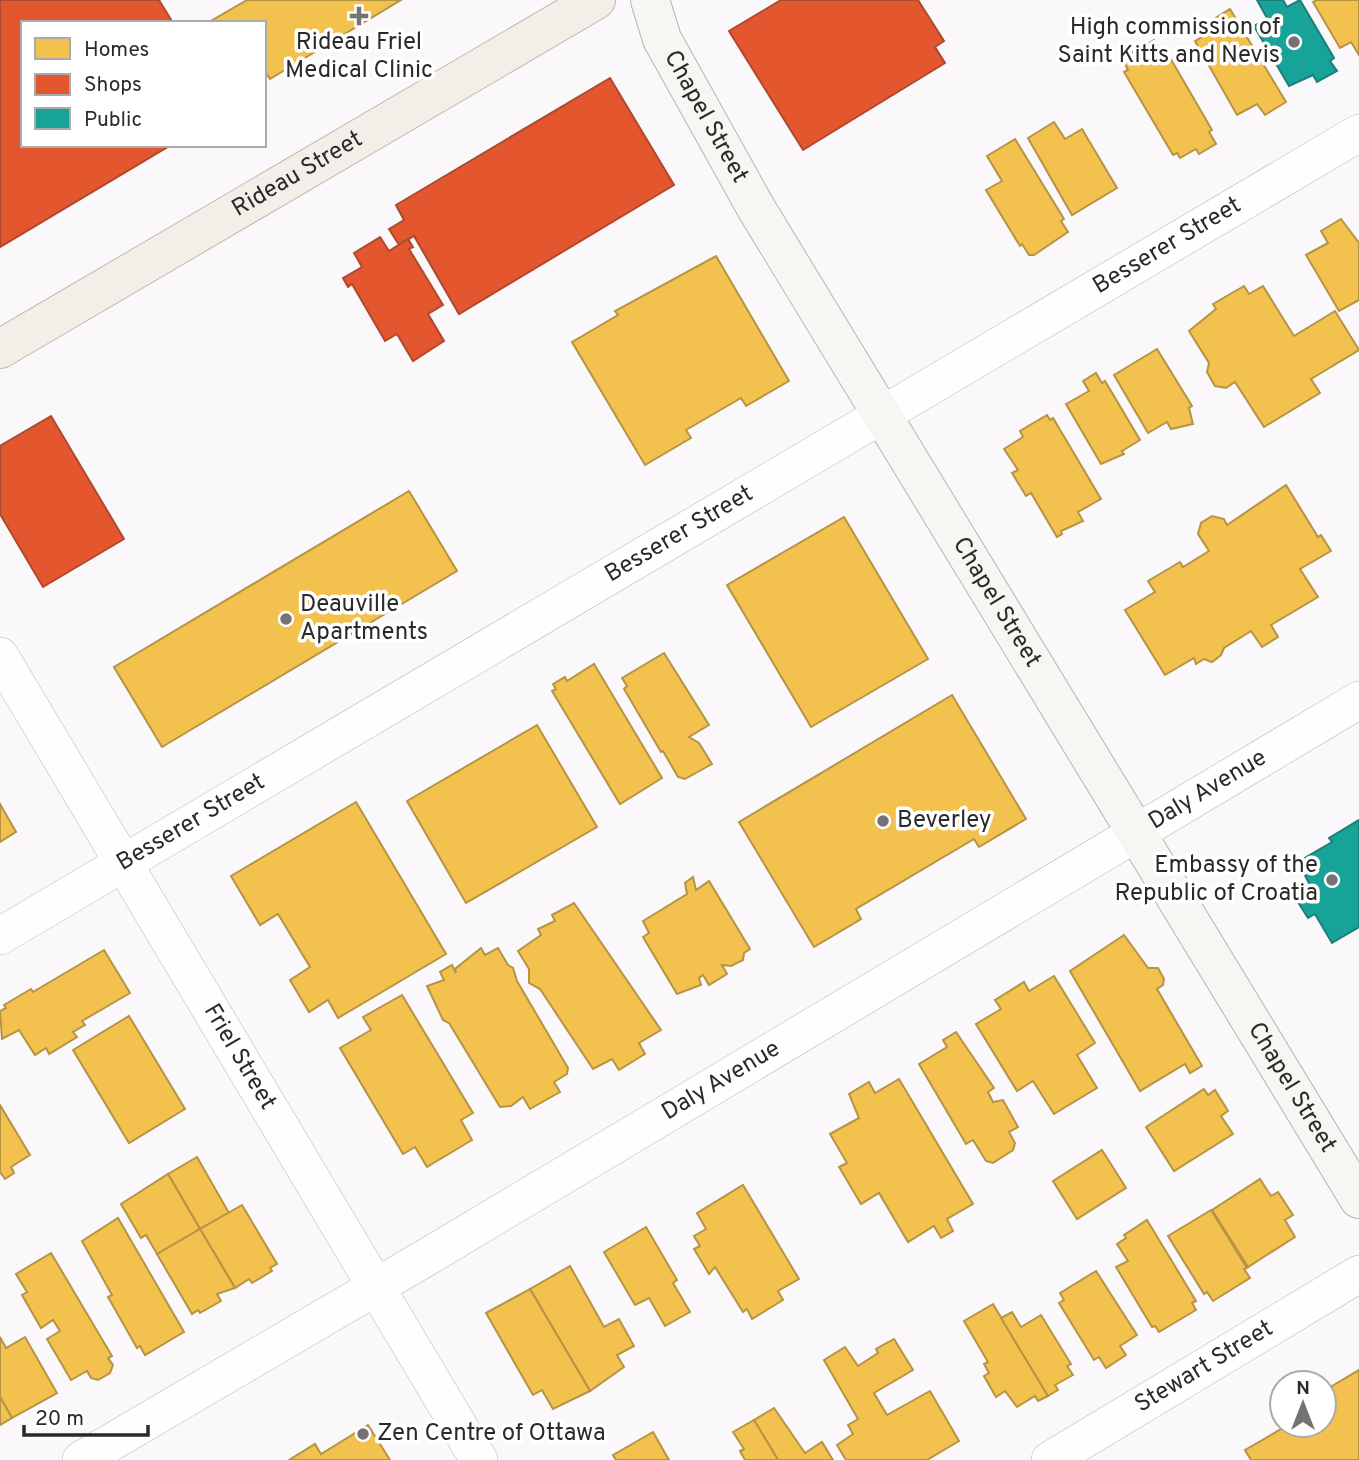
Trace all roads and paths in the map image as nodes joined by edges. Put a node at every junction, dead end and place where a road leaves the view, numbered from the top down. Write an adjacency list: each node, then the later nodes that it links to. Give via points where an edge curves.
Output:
1 (596, 0): 4 (main road, Rideau Street)
2 (650, 0): 5 (street, Chapel Street, via 662,39 743,184)
3 (1359, 133): 5 (street, Besserer Street)
4 (0, 349)
5 (884, 413): 8 (street, Chapel Street); 9 (street, Besserer Street, via 182,830)
6 (0, 656): 9 (street, Friel Street)
7 (1359, 700): 8 (street, Daly Avenue)
8 (1135, 833): 11 (street, Chapel Street); 13 (street, Daly Avenue)
9 (124, 860): 10 (street, Besserer Street); 13 (street, Friel Street)
10 (0, 936)
11 (1359, 1199)
12 (1359, 1274): 16 (street, Stewart Street)
13 (376, 1286): 14 (street, Daly Avenue); 15 (street, Friel Street)
14 (81, 1460)
15 (479, 1460)
16 (1050, 1460)

